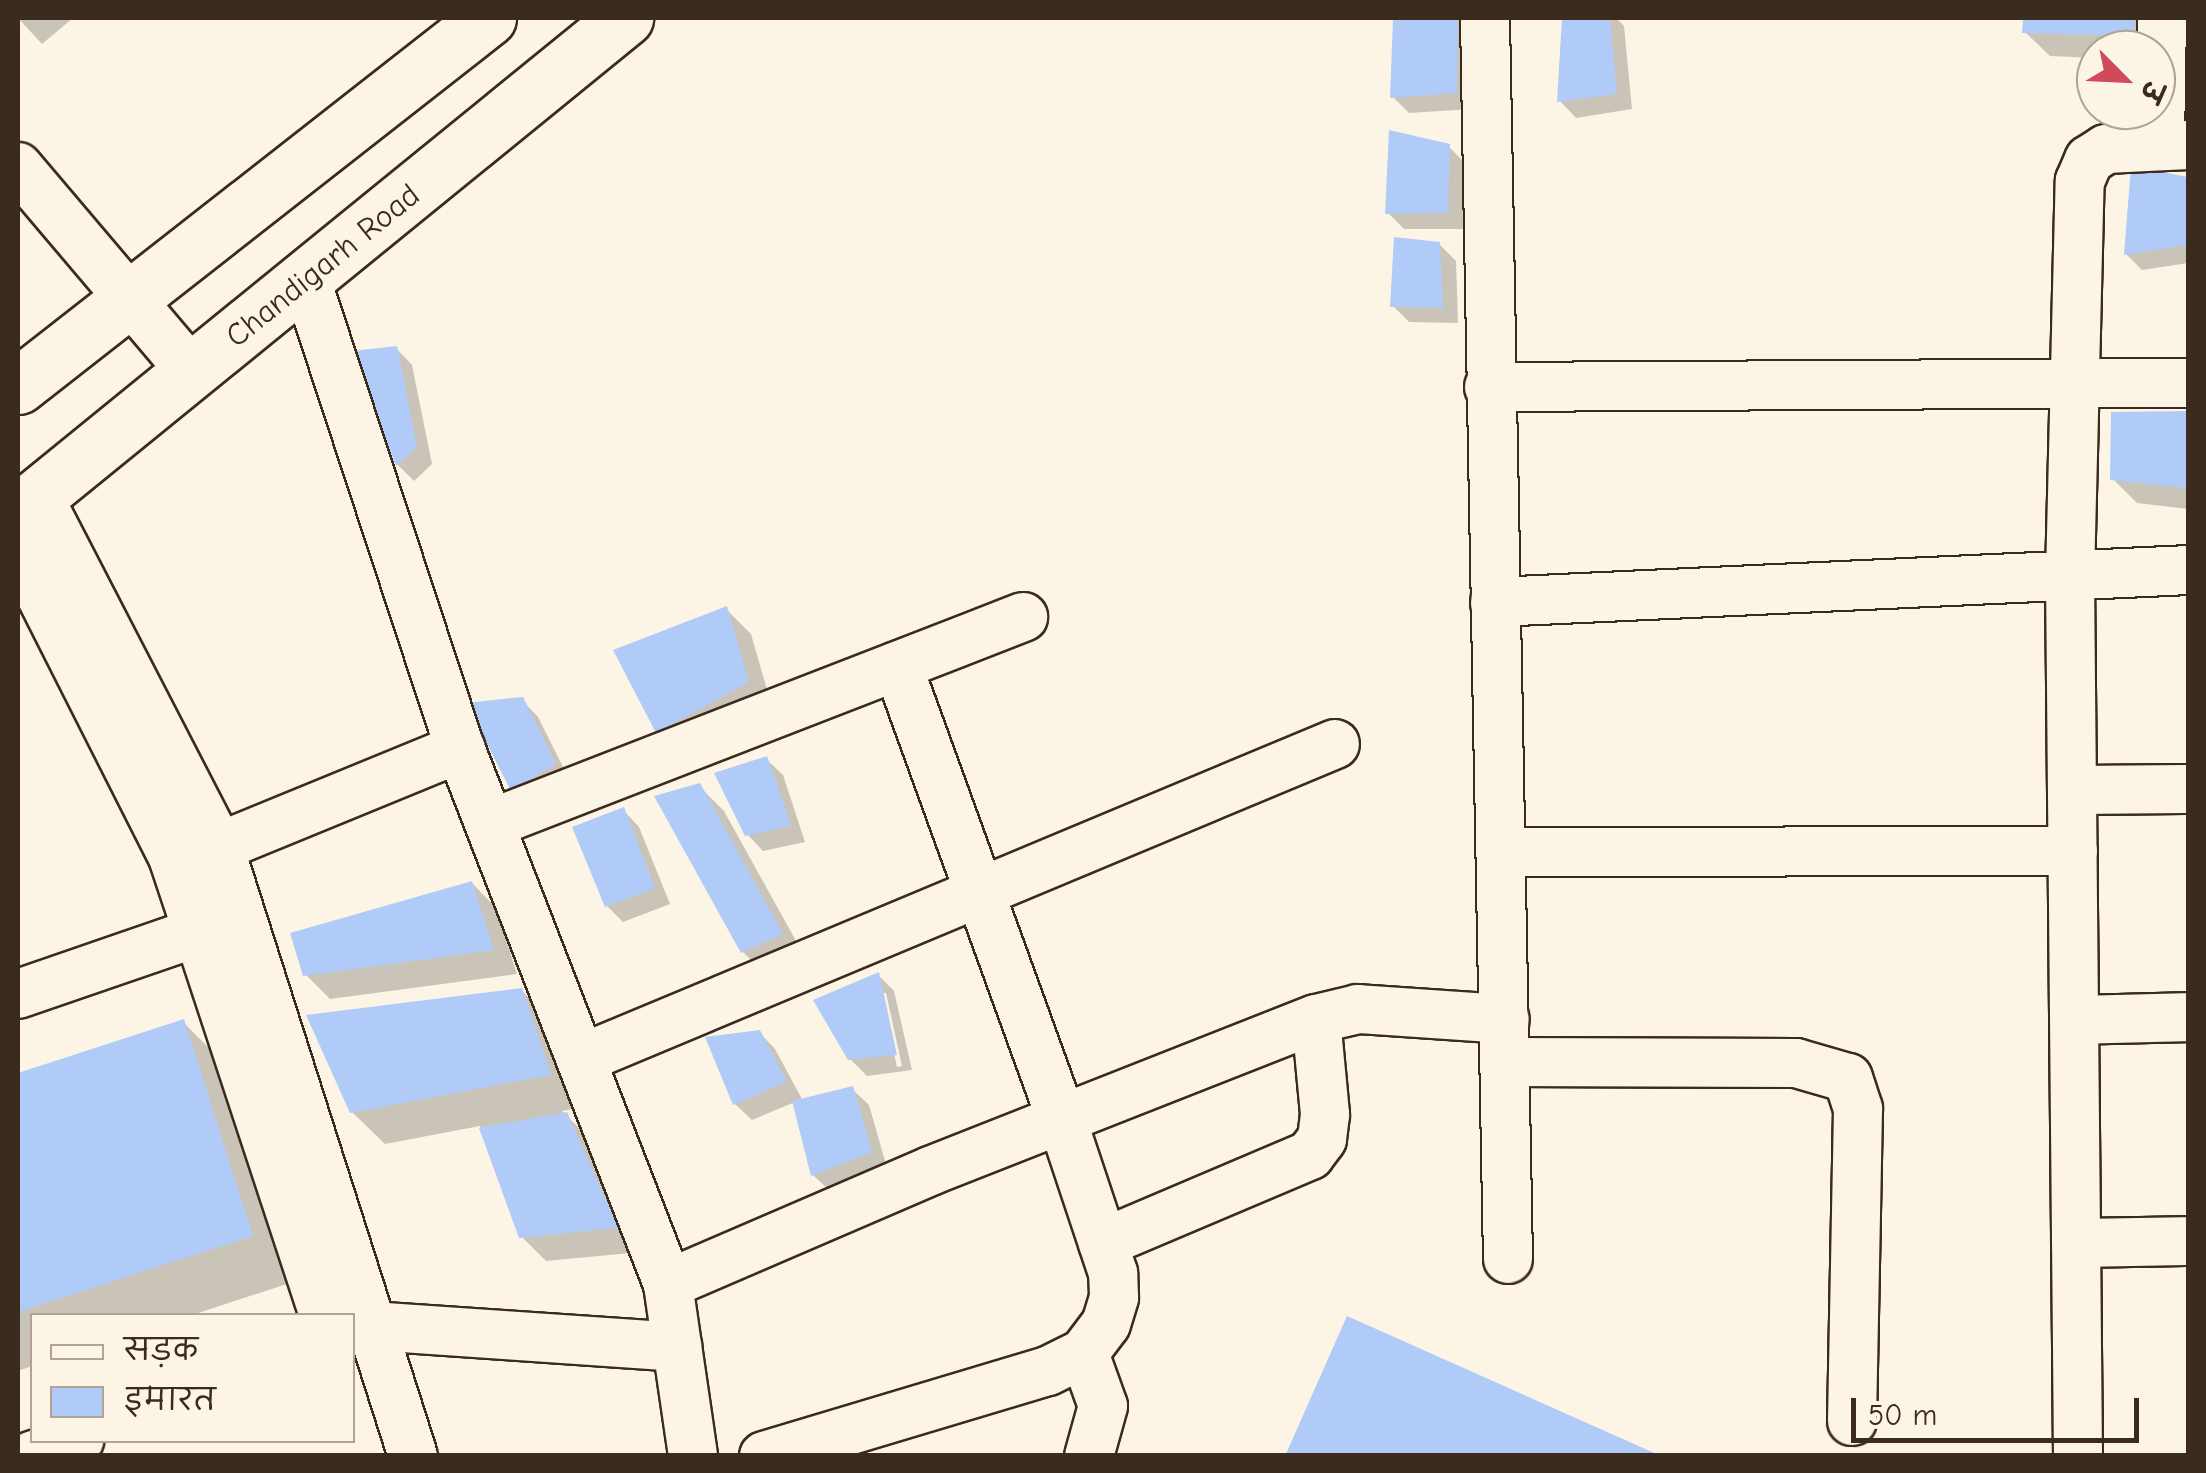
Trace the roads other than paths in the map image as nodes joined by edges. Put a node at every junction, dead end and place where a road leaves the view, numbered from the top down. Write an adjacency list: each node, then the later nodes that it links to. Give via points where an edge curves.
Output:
1 (488, 18): 8 (main road)
2 (626, 18): 7 (main road, Chandigarh Road)
3 (1485, 18): 13 (street)
4 (2162, 18): 5 (street)
5 (2174, 144): 12 (street, via 2106,150 2089,160 2080,181)
6 (18, 167): 8 (street)
7 (306, 280): 9 (main road, Chandigarh Road); 22 (street)
8 (127, 296): 9 (street); 11 (main road)
9 (193, 373): 14 (main road, Chandigarh Road)
10 (2188, 383): 12 (street)
11 (18, 386)
12 (2076, 386): 13 (street); 17 (street)
13 (1490, 387): 18 (street)
14 (28, 504): 26 (street)
15 (18, 550): 30 (street, via 173,858)
16 (2188, 570): 17 (street)
17 (2070, 577): 18 (street); 24 (street)
18 (1495, 602): 28 (street)
19 (1023, 618): 20 (street)
20 (898, 666): 25 (street); 29 (street)
21 (1335, 744): 29 (street)
22 (460, 748): 25 (street); 26 (street)
23 (2188, 789): 24 (street)
24 (2073, 790): 27 (street)
25 (490, 824): 36 (street)
26 (220, 847): 44 (street)
27 (2073, 850): 28 (street); 34 (street)
28 (1504, 852): 35 (street)
29 (979, 893): 36 (street); 37 (street)
30 (198, 932): 31 (street); 43 (street)
31 (18, 994)
32 (2188, 1017): 34 (street)
33 (1316, 1019): 35 (street, via 1358,1009); 37 (street); 39 (street, via 1326,1114 1322,1139 1310,1156)
34 (2074, 1020): 40 (street)
35 (1506, 1040): 41 (street); 47 (street, via 1796,1063 1848,1078 1858,1109)
36 (580, 1059): 42 (street)
37 (1062, 1120): 39 (street); 42 (street)
38 (2188, 1241): 40 (street)
39 (1103, 1243): 46 (street, via 1114,1297 1106,1324)
40 (2076, 1243): 54 (street)
41 (1508, 1259)
42 (668, 1284): 45 (street)
43 (323, 1313)
44 (372, 1326): 45 (street); 50 (street)
45 (677, 1347): 51 (street)
46 (1084, 1353): 52 (street, via 1048,1371); 53 (street, via 1103,1406)
47 (1852, 1422)
48 (70, 1443): 49 (street)
49 (31, 1456)
50 (413, 1456)
51 (693, 1456)
52 (764, 1456)
53 (1088, 1456)
54 (2078, 1456)

